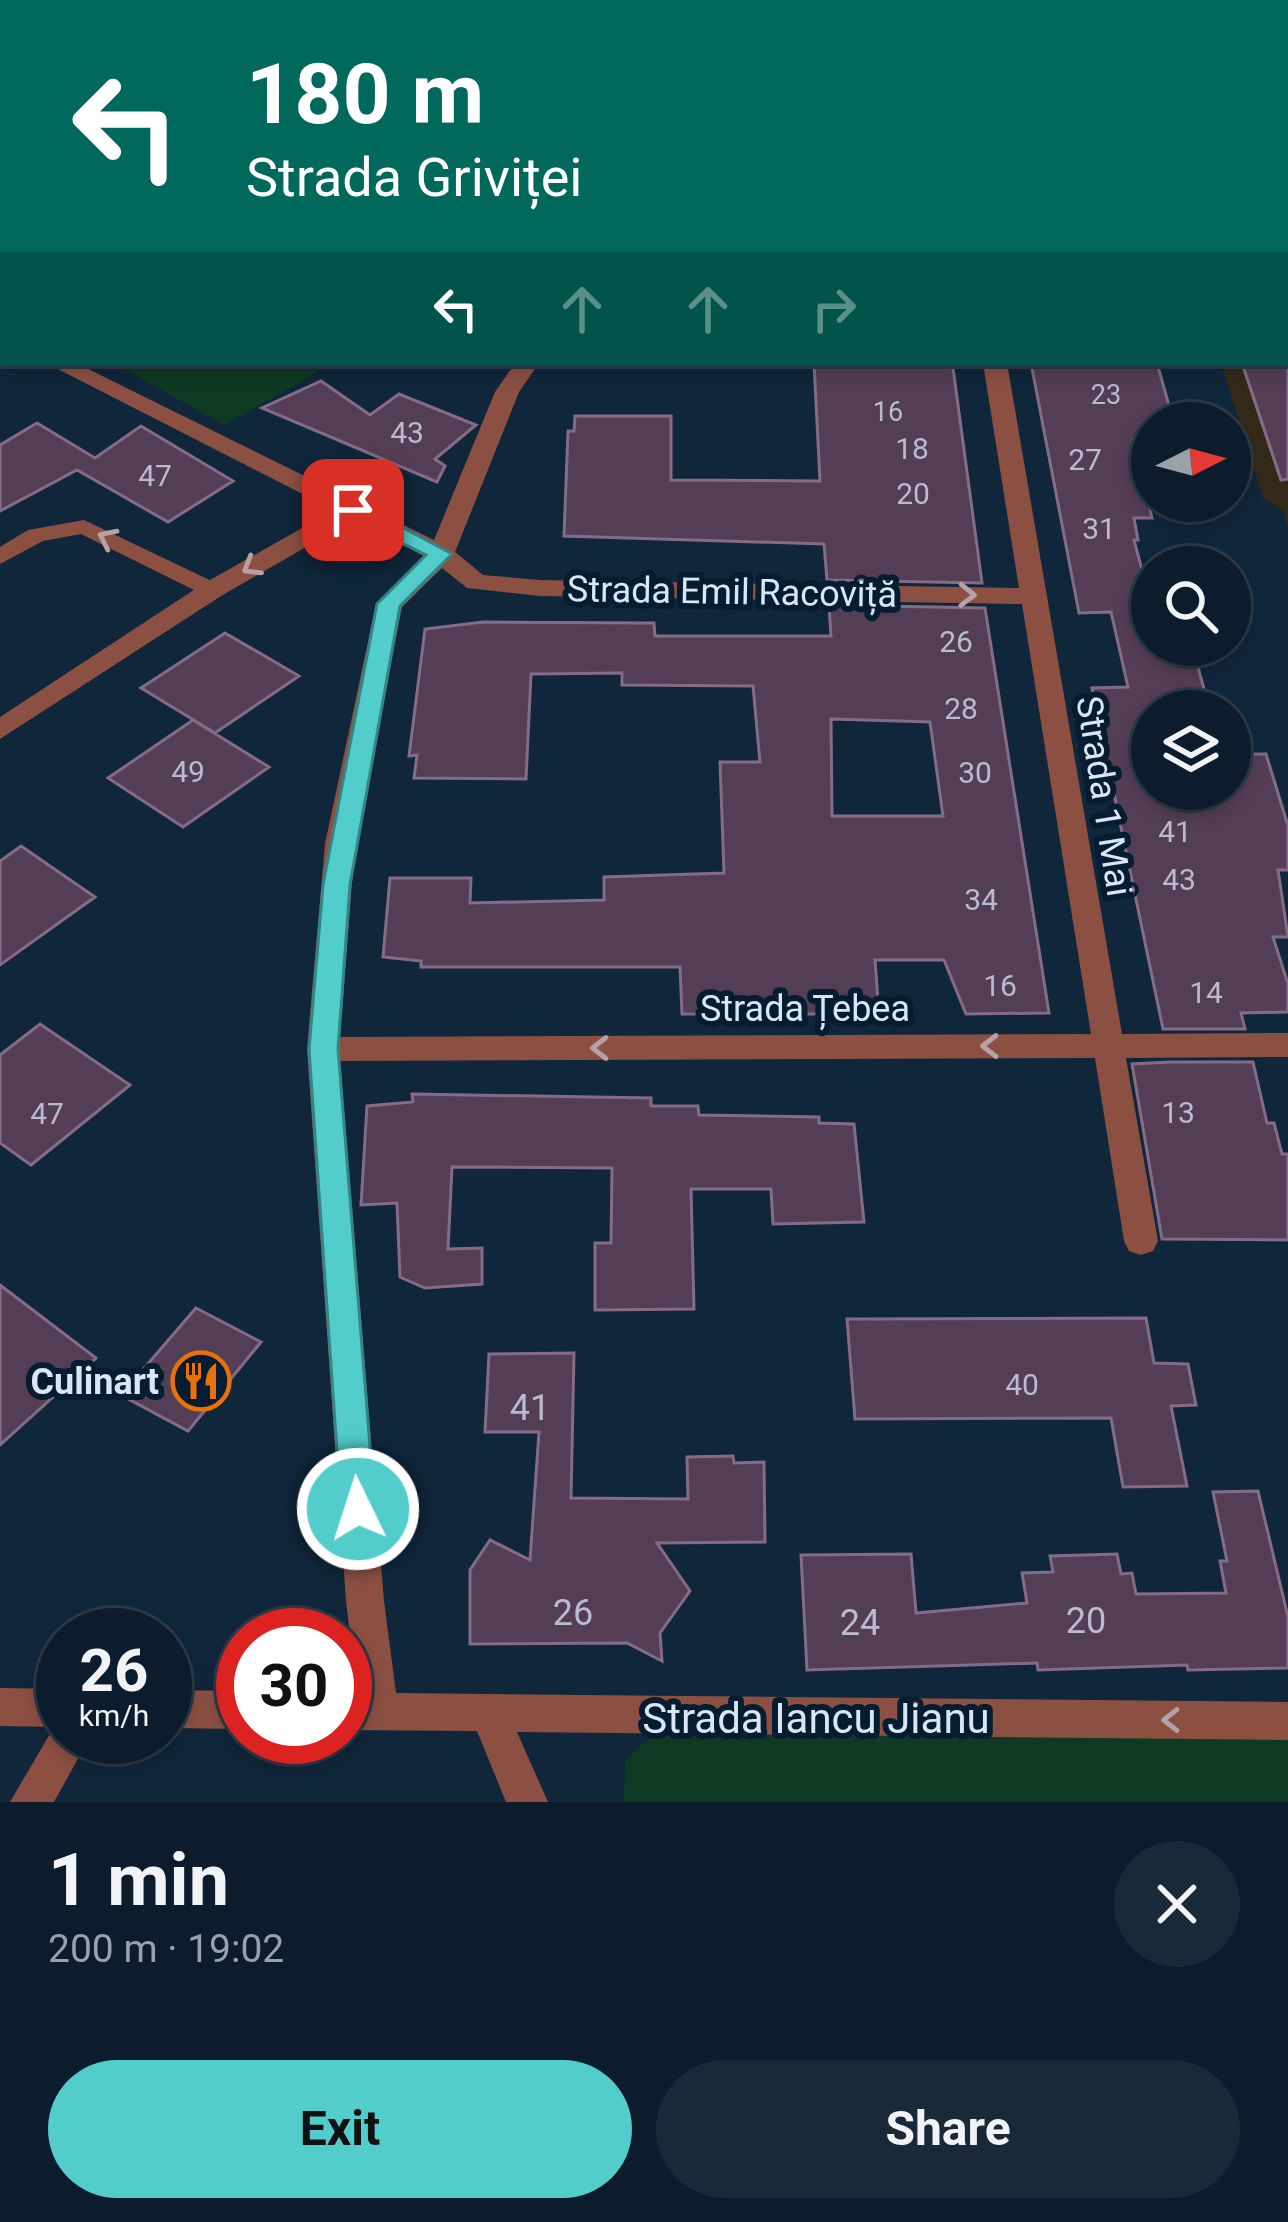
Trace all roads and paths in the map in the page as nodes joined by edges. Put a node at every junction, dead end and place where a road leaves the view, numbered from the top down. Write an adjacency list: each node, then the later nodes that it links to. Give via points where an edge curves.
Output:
1 (64, 366): 4 (street, Strada Emil Racoviță)
2 (525, 366): 5 (street)
3 (995, 366): 8 (street, Strada 1 Mai)
4 (353, 510): 5 (street, Strada Emil Racoviță); 7 (street, one-way to 7)
5 (441, 554): 8 (street, Strada Emil Racoviță, one-way to 8, via 476,582 540,588); 12 (street, via 389,604 340,844)
6 (0, 556): 7 (lane, one-way to 6, via 83,527 37,535)
7 (212, 590): 9 (street)
8 (1033, 596): 10 (street, Strada 1 Mai)
9 (0, 730)
10 (1107, 1045): 11 (street, Strada Țebea); 12 (street, Strada Țebea, one-way to 12); 13 (street, Strada 1 Mai)
11 (1288, 1045)
12 (323, 1049): 14 (street)
13 (1141, 1241)
14 (365, 1608)
15 (0, 1707): 16 (street)
16 (36, 1708)
17 (372, 1712): 18 (street, Strada Iancu Jianu)
18 (490, 1715): 19 (street, Strada Iancu Jianu, one-way to 18); 22 (street)
19 (1288, 1721)
20 (54, 1764): 21 (street)
21 (31, 1802)
22 (527, 1802)

